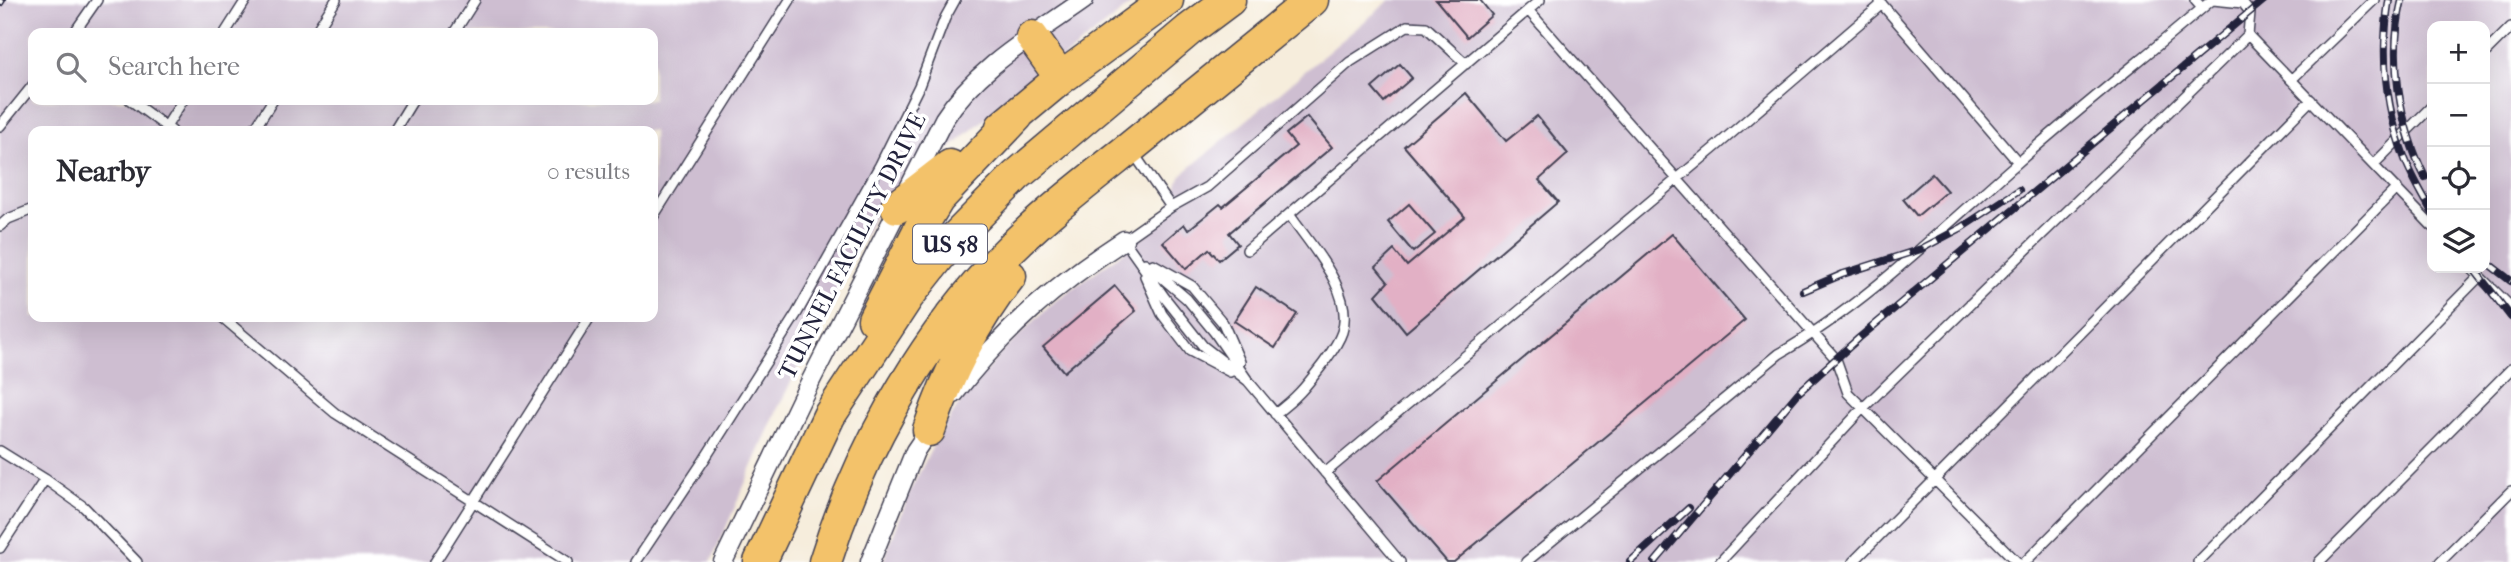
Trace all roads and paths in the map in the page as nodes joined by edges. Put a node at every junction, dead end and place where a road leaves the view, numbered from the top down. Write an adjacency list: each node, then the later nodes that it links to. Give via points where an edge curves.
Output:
1 (97, 0): 20 (lane)
2 (246, 0): 21 (lane)
3 (335, 0): 22 (lane)
4 (475, 0): 23 (lane)
5 (790, 0): 51 (lane)
6 (955, 0): 81 (lane, via 919,86 855,211 797,313)
7 (1084, 0): 26 (street, TUNNEL FACILITY DRIVE)
8 (1167, 0): 29 (highway)
9 (1222, 0): 24 (highway, US 58)
10 (1229, 0): 24 (highway)
11 (1311, 0): 44 (highway, US 58)
12 (1540, 0): 18 (lane)
13 (2195, 0): 17 (lane)
14 (2213, 0): 17 (lane); 25 (lane, via 2243,4 2250,12)
15 (2374, 0): 30 (lane)
16 (1880, 2): 45 (lane); 47 (lane)
17 (2202, 9): 45 (lane)
18 (1528, 10): 28 (lane); 47 (lane)
19 (2511, 27): 27 (lane)
20 (77, 28)
21 (228, 28)
22 (317, 28)
23 (457, 28)
24 (1189, 30): 69 (highway, US 58, via 970,220 908,296)
25 (2248, 36): 30 (lane); 67 (lane)
26 (1032, 37): 29 (highway); 49 (street, TUNNEL FACILITY DRIVE, via 980,75 954,103)
27 (2490, 48)
28 (1466, 64): 50 (lane, via 1426,27 1406,26 1350,62 1207,187); 53 (lane)
29 (1060, 78): 38 (highway)
30 (2291, 80): 32 (lane)
31 (28, 91): 39 (lane)
32 (2311, 100): 46 (lane); 74 (lane)
33 (137, 105): 40 (lane)
34 (181, 105): 41 (lane)
35 (270, 105): 42 (lane)
36 (410, 105): 43 (lane)
37 (2427, 111): 46 (lane)
38 (1017, 116): 49 (highway); 69 (highway, via 948,186 929,213)
39 (0, 126)
40 (165, 126)
41 (170, 126)
42 (256, 126)
43 (397, 126)
44 (1130, 148): 50 (lane); 70 (highway, via 1113,175 1035,246 986,308); 84 (highway, US 58, via 1036,223 949,321 881,430)
45 (2018, 162): 64 (lane, via 1921,249)
46 (2374, 164): 48 (lane)
47 (1676, 179): 64 (lane); 72 (lane)
48 (2397, 188): 54 (lane); 91 (lane)
49 (897, 207): 82 (street, TUNNEL FACILITY DRIVE)
50 (1171, 207): 56 (lane)
51 (658, 209)
52 (28, 211): 55 (lane)
53 (1289, 214): 57 (lane); 68 (lane, via 1334,279 1342,297 1344,329 1297,398)
54 (2427, 221)
55 (0, 226)
56 (1124, 240): 58 (lane); 70 (street, via 1016,321 979,360)
57 (1247, 250)
58 (1136, 255): 66 (lane, via 1187,299); 66 (lane, via 1203,346)
59 (2475, 273): 60 (lane)
60 (2479, 277): 61 (lane); 92 (lane)
61 (2511, 307)
62 (228, 322): 76 (lane, via 335,413)
63 (587, 322): 76 (lane)
64 (1814, 334): 67 (lane, via 1836,359 1848,393); 87 (lane, via 1779,354)
65 (2511, 369): 93 (lane)
66 (1248, 381): 68 (lane)
67 (1863, 408): 74 (lane); 88 (lane)
68 (1275, 414): 72 (lane)
69 (829, 415): 83 (highway, US 58)
70 (922, 440): 85 (street)
71 (0, 452): 73 (lane)
72 (1325, 473): 86 (lane)
73 (44, 479): 77 (lane); 78 (lane, via 84,507)
74 (1934, 479): 89 (lane); 90 (lane)
75 (2511, 491): 94 (lane)
76 (473, 502): 79 (lane); 80 (lane)
77 (0, 548)
78 (137, 562)
79 (435, 562)
80 (568, 562)
81 (636, 562)
82 (723, 562)
83 (760, 562)
84 (825, 562)
85 (870, 562)
86 (1400, 562)
87 (1526, 562)
88 (1720, 562)
89 (1853, 562)
90 (2017, 562)
91 (2025, 562)
92 (2197, 562)
93 (2319, 562)
94 (2440, 562)

